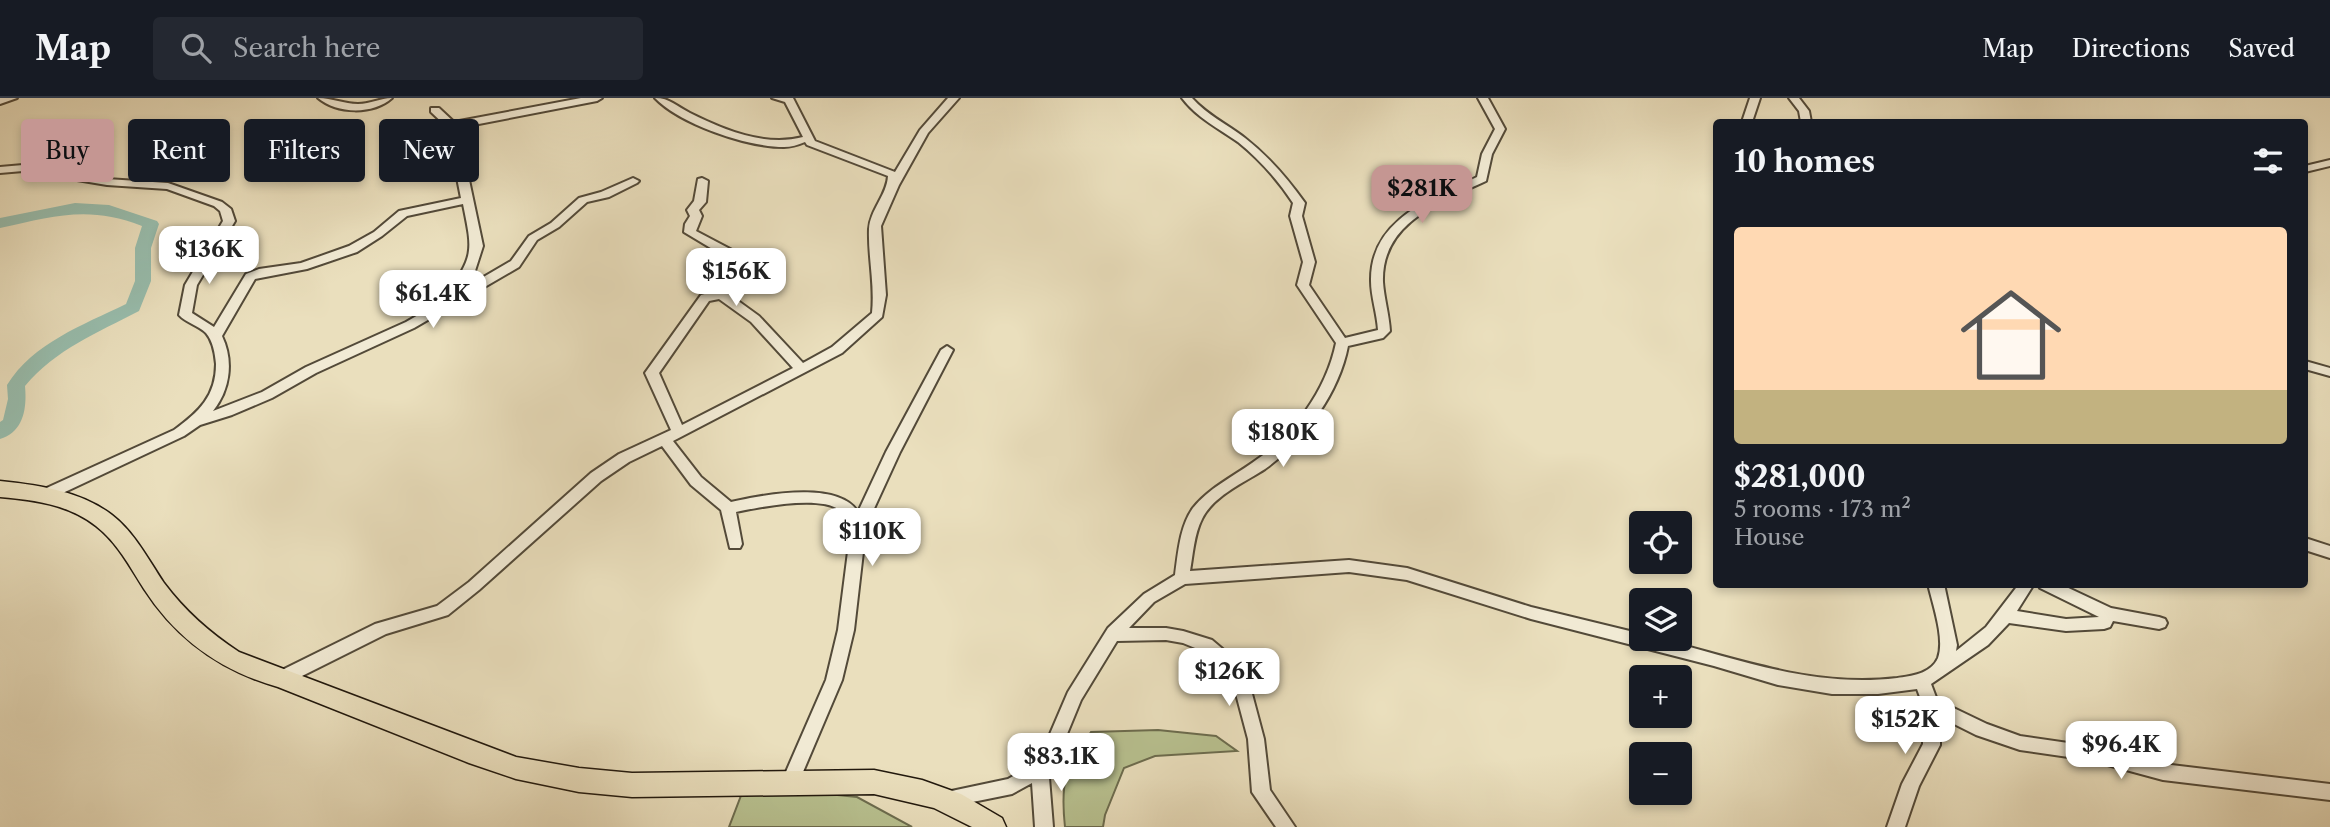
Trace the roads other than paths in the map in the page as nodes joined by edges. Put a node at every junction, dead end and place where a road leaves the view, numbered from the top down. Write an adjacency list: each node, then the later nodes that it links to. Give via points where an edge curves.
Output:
1 (12, 98): 12 (street)
2 (323, 98): 3 (street, via 335,105 376,107)
3 (387, 98)
4 (597, 98): 17 (street)
5 (660, 98): 18 (street, via 675,111 736,135 786,144)
6 (777, 98): 18 (street, via 789,100)
7 (954, 98): 25 (street, via 924,132)
8 (1187, 98): 30 (street, via 1209,120 1237,136 1289,185 1299,203 1296,216 1308,262 1303,285)
9 (1483, 98): 30 (street, via 1500,129 1487,154 1482,179 1415,209 1393,228 1376,280 1384,331)
10 (1755, 98): 15 (street)
11 (1794, 98): 16 (street)
12 (0, 101)
13 (435, 110): 14 (street)
14 (445, 119)
15 (1748, 119)
16 (1805, 119)
17 (479, 120)
18 (807, 139): 25 (street, via 884,170 893,175)
19 (2330, 163): 20 (street)
20 (2308, 168)
21 (0, 170): 29 (street, via 23,168 107,182 168,186 225,209 229,221 191,285 185,315)
22 (633, 181): 28 (street, via 583,200 533,238 514,264)
23 (702, 181): 27 (street, via 690,232 728,253 740,268 740,280 730,293)
24 (463, 182): 26 (street)
25 (892, 185): 33 (street, via 875,226 878,314 837,350)
26 (467, 200): 28 (street, via 477,246 468,274); 29 (street, via 403,214 353,249 250,277)
27 (720, 294): 33 (street, via 755,320); 36 (street, via 705,298 652,373)
28 (448, 301): 35 (street, via 410,325 267,395)
29 (215, 337): 35 (street, via 224,380)
30 (1342, 343): 45 (street, via 1319,400 1281,449 1233,481 1197,513)
31 (947, 350): 41 (street)
32 (2308, 366): 34 (street)
33 (801, 369): 36 (street)
34 (2330, 372)
35 (199, 420): 39 (street, via 130,458)
36 (679, 432): 37 (street)
37 (664, 439): 40 (street, via 696,481); 54 (street, via 596,477 442,611 381,629)
38 (0, 489): 39 (highway)
39 (45, 495): 54 (highway, via 80,506 115,530 169,606 201,641 253,670)
40 (728, 508): 41 (street, via 758,500 827,501 844,504); 42 (street)
41 (859, 528): 58 (street, via 846,629 834,680)
42 (735, 544)
43 (2308, 545): 44 (street)
44 (2330, 552)
45 (1182, 579): 52 (street, via 1149,598); 55 (street, via 1349,566 1407,574 1778,678 1832,687)
46 (1937, 588): 53 (street, via 1949,645)
47 (2024, 588): 50 (street)
48 (2053, 588): 49 (street)
49 (2108, 614): 50 (street, via 2104,624 2066,625); 51 (street)
50 (2007, 616): 53 (street, via 1973,650)
51 (2159, 623)
52 (1113, 635): 57 (street, via 1074,697 1054,746); 63 (street, via 1183,637 1206,645 1232,667 1256,739 1261,792)
53 (1944, 665): 55 (street)
54 (282, 678): 58 (highway, via 516,768 632,785)
55 (1922, 682): 56 (street)
56 (1931, 705): 59 (street, via 2020,743 2089,753 2163,772); 64 (street, via 1932,745 1911,784)
57 (1039, 763): 60 (street, via 1012,786); 62 (street)
58 (792, 781): 60 (highway, via 874,782)
59 (2330, 792)
60 (948, 799): 61 (highway)
61 (993, 827)
62 (1044, 827)
63 (1286, 827)
64 (1896, 827)

